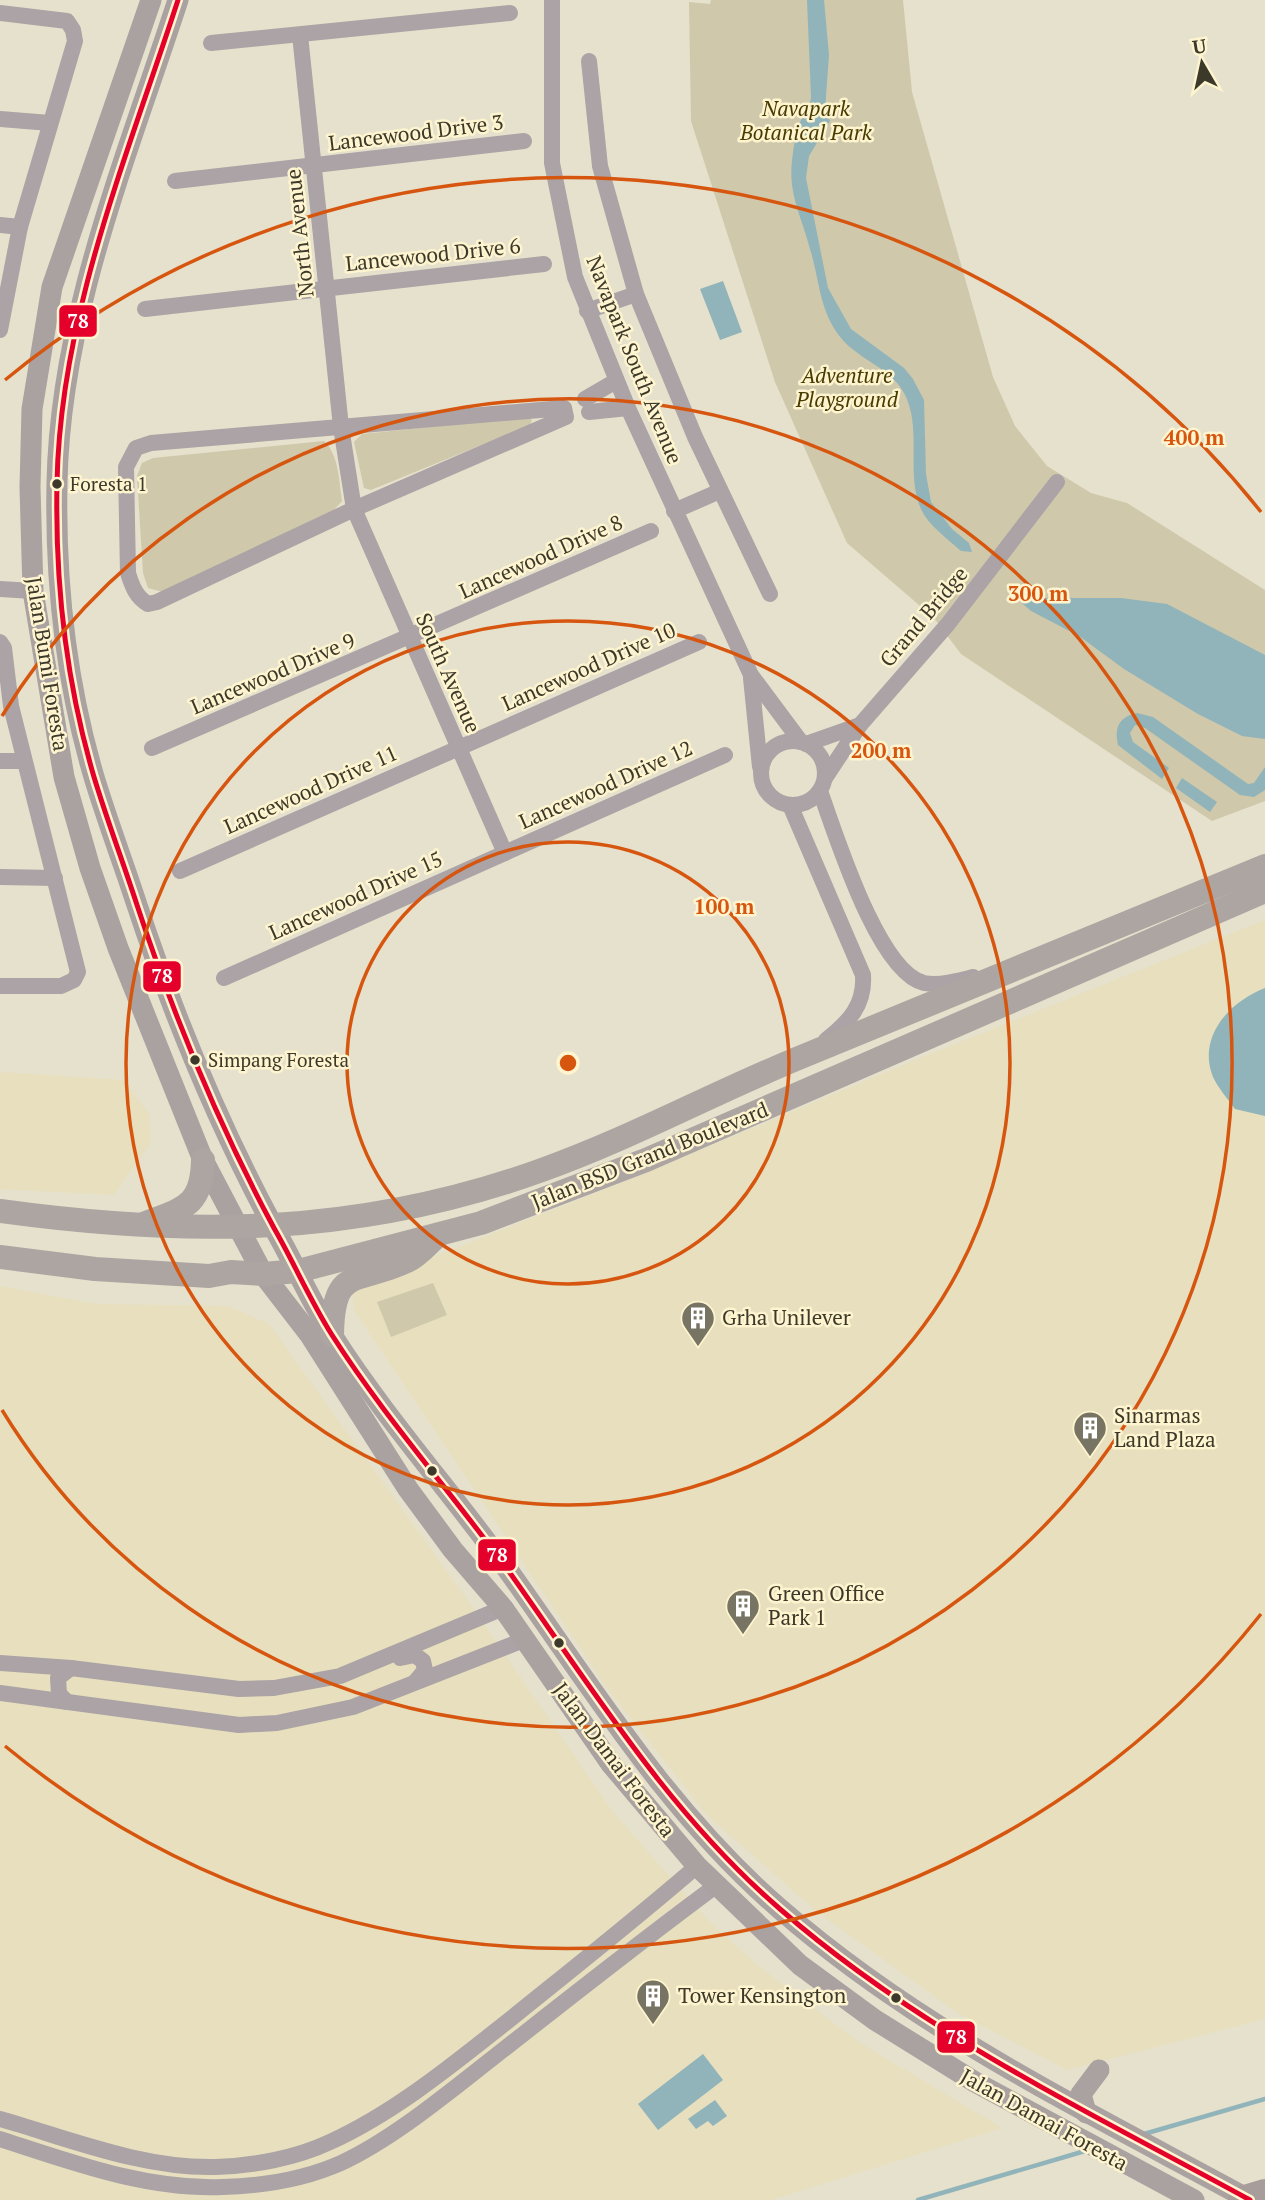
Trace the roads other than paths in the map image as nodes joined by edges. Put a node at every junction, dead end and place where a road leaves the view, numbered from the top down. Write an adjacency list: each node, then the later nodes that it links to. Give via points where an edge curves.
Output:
1 (151, 0): 17 (main road, Jalan Bumi Foresta)
2 (178, 0): 19 (main road, Jalan Bumi Foresta)
3 (552, 0): 22 (street, Navapark South Avenue, via 552,163 569,258)
4 (0, 13): 10 (street, via 67,22 74,30)
5 (510, 13): 6 (street)
6 (300, 35): 7 (street); 12 (street, North Avenue)
7 (211, 43)
8 (589, 61): 20 (street, via 600,166)
9 (0, 119): 10 (street)
10 (50, 123): 15 (street)
11 (524, 141): 12 (street, Lancewood Drive 3)
12 (314, 166): 13 (street, Lancewood Drive 3); 18 (street, North Avenue)
13 (175, 181)
14 (0, 225): 15 (street)
15 (20, 227): 23 (street)
16 (544, 264): 18 (street, Lancewood Drive 6)
17 (52, 287): 19 (main road); 33 (main road, Jalan Bumi Foresta, via 32,409)
18 (326, 288): 21 (street, Lancewood Drive 6); 26 (street, North Avenue)
19 (82, 294): 66 (main road, Jalan Bumi Foresta, via 63,409 57,480 60,595 68,656 93,772 190,1054)
20 (636, 294): 22 (street); 28 (street)
21 (145, 309)
22 (587, 311): 24 (street, Navapark South Avenue)
23 (0, 329)
24 (616, 380): 25 (street, Navapark South Avenue); 25 (street, via 587,405)
25 (628, 408): 30 (street, Navapark South Avenue)
26 (341, 427): 29 (street, North Avenue); 29 (street, via 565,413); 29 (street, via 150,443 136,448 126,467 132,586 140,600 157,602)
27 (1057, 482): 39 (street, Grand Bridge, via 948,624)
28 (720, 491): 30 (street); 34 (street)
29 (354, 509): 35 (street, South Avenue)
30 (674, 511): 38 (street, Navapark South Avenue)
31 (651, 531): 35 (street, Lancewood Drive 8)
32 (0, 589): 33 (street)
33 (33, 590): 64 (main road, Jalan Bumi Foresta, via 64,778 90,868)
34 (771, 594)
35 (410, 638): 41 (street, South Avenue); 42 (street, Lancewood Drive 9)
36 (0, 642): 45 (street)
37 (699, 642): 41 (street, Lancewood Drive 10)
38 (751, 675): 40 (street, Navapark South Avenue); 46 (street, Navapark South Avenue)
39 (860, 725): 40 (street); 47 (street, Grand Bridge)
40 (803, 743): 46 (street, via 784,742 774,747); 47 (street, via 822,760)
41 (458, 747): 49 (street, South Avenue); 52 (street, Lancewood Drive 11)
42 (152, 748)
43 (725, 755): 49 (street, Lancewood Drive 12)
44 (0, 761): 45 (street)
45 (24, 761): 55 (street)
46 (760, 771): 48 (street, via 770,796)
47 (822, 785): 48 (street, via 807,802); 50 (street)
48 (790, 805): 53 (street)
49 (505, 853): 61 (street, Lancewood Drive 15)
50 (846, 862): 53 (street); 58 (street)
51 (1265, 866): 57 (main road, Jalan BSD Grand Boulevard)
52 (180, 871)
53 (820, 874): 59 (street)
54 (0, 877): 55 (street)
55 (55, 878): 62 (street, via 77,959 74,980 61,986)
56 (1265, 891): 57 (main road, Jalan BSD Grand Boulevard)
57 (1223, 896): 60 (main road, Jalan BSD Grand Boulevard); 69 (main road, Jalan BSD Grand Boulevard, via 646,1160)
58 (866, 909): 59 (street); 60 (street, via 894,962 906,975 925,983 971,978)
59 (840, 920): 63 (street, via 863,975 861,1002 842,1027)
60 (1032, 961): 63 (main road, Jalan BSD Grand Boulevard)
61 (223, 978)
62 (0, 986)
63 (794, 1060): 66 (main road, Jalan BSD Grand Boulevard, via 524,1177 421,1205)
64 (203, 1160): 67 (main road, via 203,1180 195,1198 180,1210); 68 (main road, Jalan Bumi Foresta)
65 (0, 1211): 67 (main road, Jalan BSD Grand Boulevard)
66 (274, 1226): 68 (main road, Jalan BSD Grand Boulevard); 71 (main road, Jalan Damai Foresta)
67 (135, 1227): 68 (main road, Jalan BSD Grand Boulevard)
68 (237, 1229): 72 (main road, Jalan Damai Foresta)
69 (437, 1236): 71 (main road, Jalan BSD Grand Boulevard); 73 (main road, via 406,1262 346,1282 334,1299)
70 (0, 1258): 72 (main road, Jalan BSD Grand Boulevard, via 209,1276)
71 (298, 1271): 72 (main road, Jalan BSD Grand Boulevard); 73 (main road, Jalan Damai Foresta)
72 (262, 1274): 74 (main road, Jalan Damai Foresta, via 310,1335 408,1489)
73 (332, 1335): 87 (main road, Jalan Damai Foresta, via 491,1547 637,1754 706,1838 794,1921 896,1999 984,2056)
74 (502, 1608): 75 (main road, Jalan Damai Foresta); 77 (street)
75 (526, 1639): 79 (street); 82 (main road, Jalan Damai Foresta, via 611,1764)
76 (0, 1663): 78 (street)
77 (373, 1663): 78 (street, via 313,1684 239,1689); 79 (street, via 415,1656 423,1661 425,1670)
78 (71, 1668): 81 (street, via 58,1678 59,1694)
79 (415, 1682): 81 (street, via 353,1707 277,1723 239,1725)
80 (0, 1693): 81 (street)
81 (67, 1702)
82 (697, 1866): 83 (main road, Jalan Damai Foresta); 84 (street)
83 (717, 1885): 85 (street); 91 (main road, Jalan Damai Foresta, via 800,1965 867,2014 975,2082)
84 (631, 1923): 85 (street); 88 (street, via 413,2093 329,2143 281,2158 217,2167 175,2166)
85 (645, 1940): 89 (street, via 406,2122 341,2162 287,2180 221,2188 173,2185 80,2164)
86 (1100, 2070): 87 (main road, via 1081,2094)
87 (1086, 2113): 93 (main road, Jalan Damai Foresta)
88 (0, 2119)
89 (0, 2139)
90 (1265, 2193): 92 (highway, bridge)
91 (1194, 2200)
92 (1242, 2200)
93 (1250, 2200)

